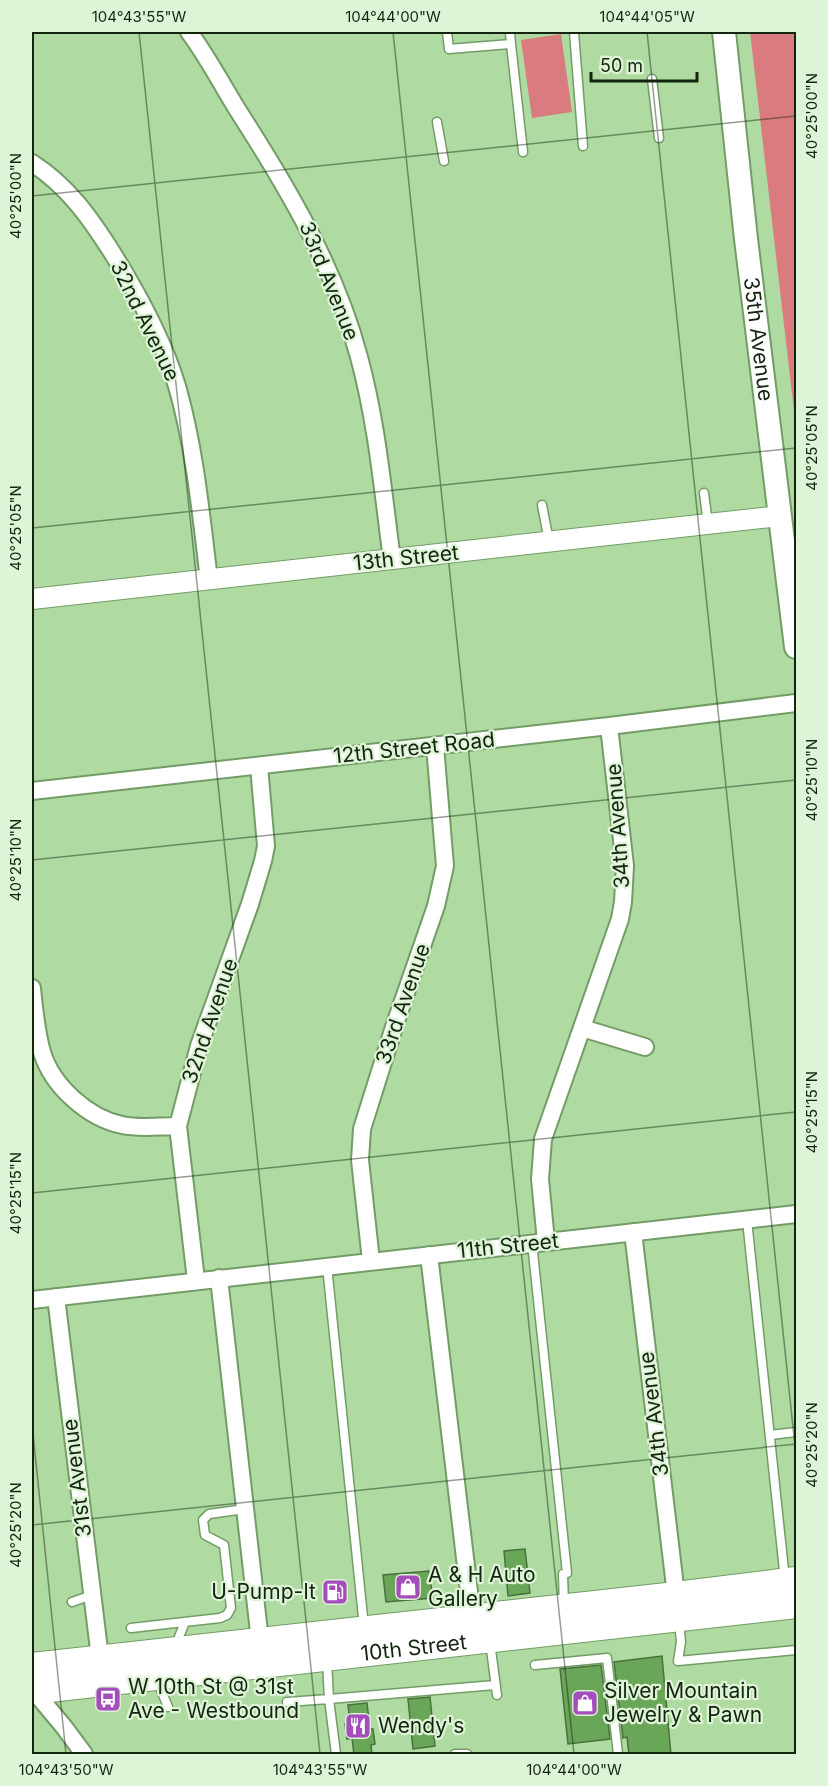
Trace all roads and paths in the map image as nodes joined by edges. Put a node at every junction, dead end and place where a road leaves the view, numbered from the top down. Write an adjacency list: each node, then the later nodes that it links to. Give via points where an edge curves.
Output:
1 (189, 32): 19 (street, 33rd Avenue, via 305,220 337,291 359,357 376,435)
2 (447, 32): 6 (lane, via 449,49)
3 (510, 32): 6 (lane)
4 (574, 32): 10 (lane)
5 (724, 32): 16 (main road, 35th Avenue)
6 (511, 44): 11 (lane)
7 (652, 79): 9 (lane)
8 (437, 122): 12 (lane)
9 (659, 138)
10 (583, 146)
11 (523, 152)
12 (444, 161)
13 (32, 163): 20 (street, 32nd Avenue, via 65,188 93,222 123,269 157,336 188,428)
14 (704, 493): 17 (lane)
15 (542, 505): 18 (lane)
16 (780, 516): 17 (street, 13th Street); 22 (main road, 35th Avenue)
17 (708, 524): 18 (street, 13th Street)
18 (549, 542): 19 (street, 13th Street)
19 (392, 560): 20 (street, 13th Street)
20 (209, 580): 21 (street, 13th Street)
21 (32, 599)
22 (796, 647)
23 (796, 703): 24 (street, 12th Street Road)
24 (609, 726): 25 (street, 12th Street Road); 29 (street, 34th Avenue, via 625,866 624,902)
25 (435, 746): 26 (street, 12th Street Road); 37 (street, 33rd Avenue, via 445,866 436,906 362,1129 360,1160)
26 (259, 766): 27 (street, 12th Street Road); 31 (street, 32nd Avenue, via 265,853 199,1046)
27 (32, 790)
28 (32, 988): 31 (street, via 43,1055 73,1100 93,1114 123,1125)
29 (582, 1028): 30 (street); 35 (street, 34th Avenue, via 543,1139)
30 (645, 1047)
31 (177, 1126): 40 (street, 32nd Avenue)
32 (796, 1214): 33 (street, 11th Street)
33 (747, 1220): 34 (street, 11th Street); 44 (lane)
34 (633, 1232): 35 (street, 11th Street); 52 (street, 34th Avenue)
35 (539, 1243): 36 (street, 11th Street); 51 (lane, via 565,1573)
36 (429, 1255): 37 (street, 11th Street); 55 (street)
37 (371, 1261): 38 (street, 11th Street)
38 (327, 1266): 39 (street, 11th Street); 59 (lane)
39 (219, 1278): 40 (street, 11th Street); 45 (street)
40 (196, 1280): 41 (street)
41 (56, 1297): 42 (street); 47 (street, 31st Avenue)
42 (32, 1300)
43 (796, 1432): 44 (lane)
44 (770, 1435): 46 (lane)
45 (245, 1509): 56 (lane, via 209,1514 203,1520 205,1535 224,1545 231,1608 220,1618); 62 (street)
46 (791, 1581): 52 (main road, 10th Street)
47 (92, 1595): 48 (lane); 64 (street, 31st Avenue)
48 (72, 1602)
49 (594, 1604): 51 (main road, 10th Street); 52 (main road, 10th Street); 58 (main road, via 574,1616 498,1627)
50 (796, 1605): 53 (main road, 10th Street)
51 (564, 1607): 55 (main road, 10th Street)
52 (678, 1607): 53 (main road, 10th Street); 58 (main road, 10th Street); 61 (lane, via 678,1661)
53 (753, 1610): 54 (main road)
54 (796, 1614)
55 (471, 1617): 59 (main road, 10th Street)
56 (185, 1622): 57 (lane); 60 (lane)
57 (131, 1628)
58 (490, 1640): 59 (main road, 10th Street); 69 (lane)
59 (367, 1641): 62 (main road, 10th Street); 63 (main road, 10th Street)
60 (173, 1650): 62 (main road, 10th Street); 64 (main road, 10th Street)
61 (796, 1650)
62 (261, 1652): 63 (main road, 10th Street); 68 (main road, 10th Street)
63 (327, 1657): 72 (lane)
64 (99, 1658): 65 (main road, 10th Street)
65 (73, 1661): 67 (main road, 10th Street); 70 (main road, via 63,1673)
66 (535, 1665): 79 (lane, via 607,1658)
67 (32, 1666)
68 (156, 1676): 70 (main road, 10th Street); 74 (lane)
69 (495, 1685): 71 (lane); 72 (lane)
70 (32, 1687): 76 (street)
71 (497, 1695)
72 (329, 1698): 73 (lane); 77 (lane)
73 (287, 1702)
74 (168, 1707)
75 (455, 1754): 78 (lane)
76 (84, 1755)
77 (336, 1755)
78 (467, 1755)
79 (618, 1755)

